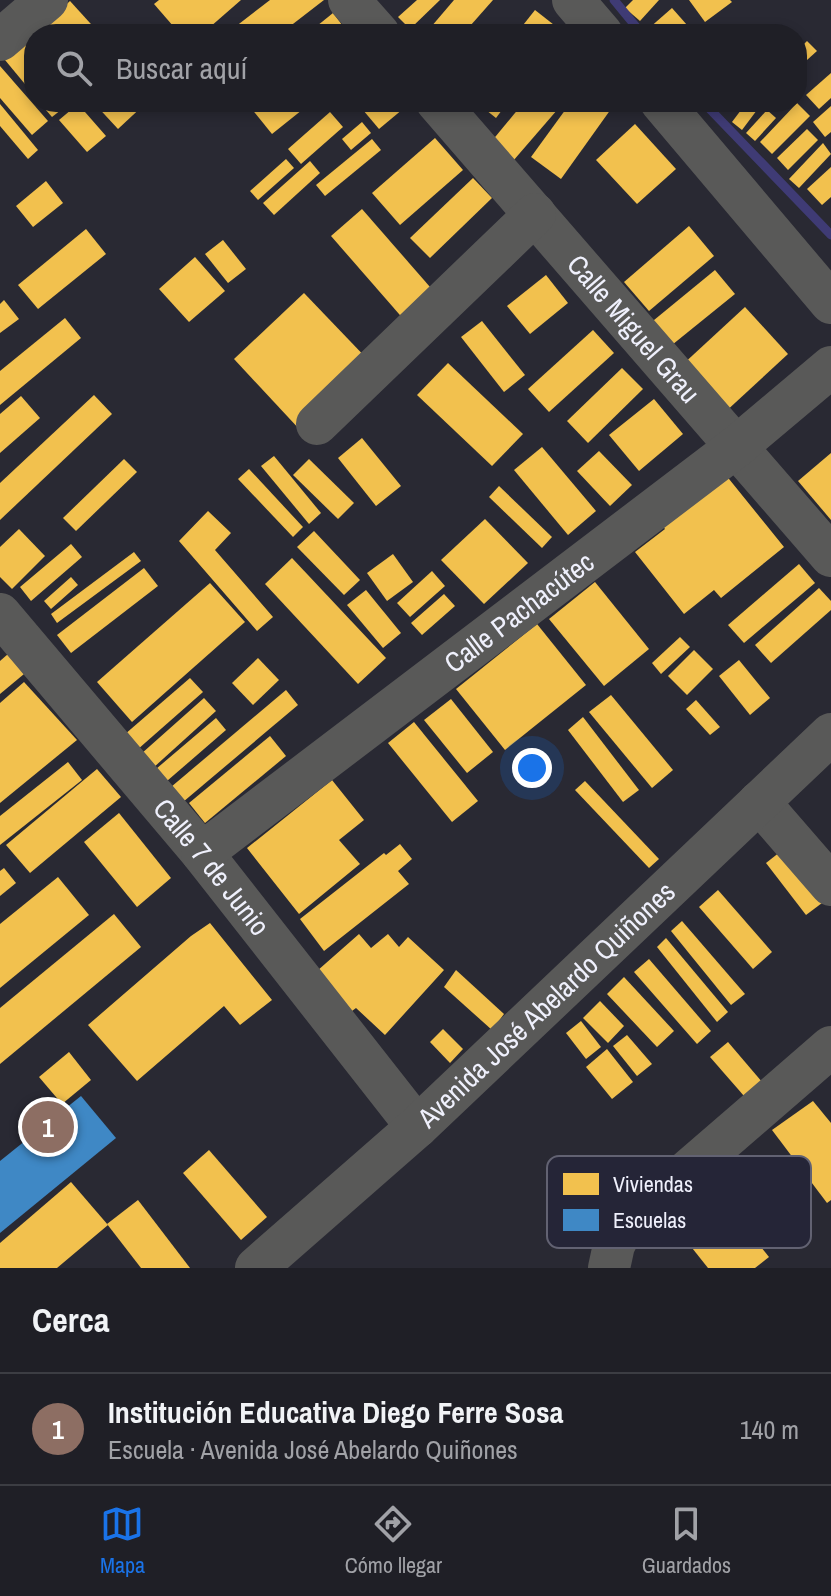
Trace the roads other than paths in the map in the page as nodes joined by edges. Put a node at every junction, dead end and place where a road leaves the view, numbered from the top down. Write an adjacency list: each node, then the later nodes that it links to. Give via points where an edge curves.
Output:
1 (47, 0): 6 (street)
2 (349, 0): 4 (street)
3 (573, 0): 5 (street)
4 (370, 24)
5 (593, 24)
6 (0, 40)
7 (446, 112): 9 (street, Calle Miguel Grau)
8 (669, 112): 10 (street)
9 (535, 214): 12 (street); 13 (street, Calle Miguel Grau)
10 (831, 303)
11 (831, 367): 13 (street, Calle Pachacútec)
12 (317, 424)
13 (736, 447): 14 (street, Calle Miguel Grau); 18 (street, Calle Pachacútec)
14 (831, 556)
15 (0, 614): 18 (street, Calle 7 de Junio)
16 (831, 734): 17 (street, Avenida José Abelardo Quiñones)
17 (759, 802): 19 (street); 21 (street, Avenida José Abelardo Quiñones)
18 (202, 853): 21 (street, Calle 7 de Junio)
19 (831, 885)
20 (831, 1047): 22 (street)
21 (417, 1127): 24 (street, Avenida José Abelardo Quiñones)
22 (705, 1156)
23 (613, 1248): 25 (street)
24 (256, 1268)
25 (609, 1268)

